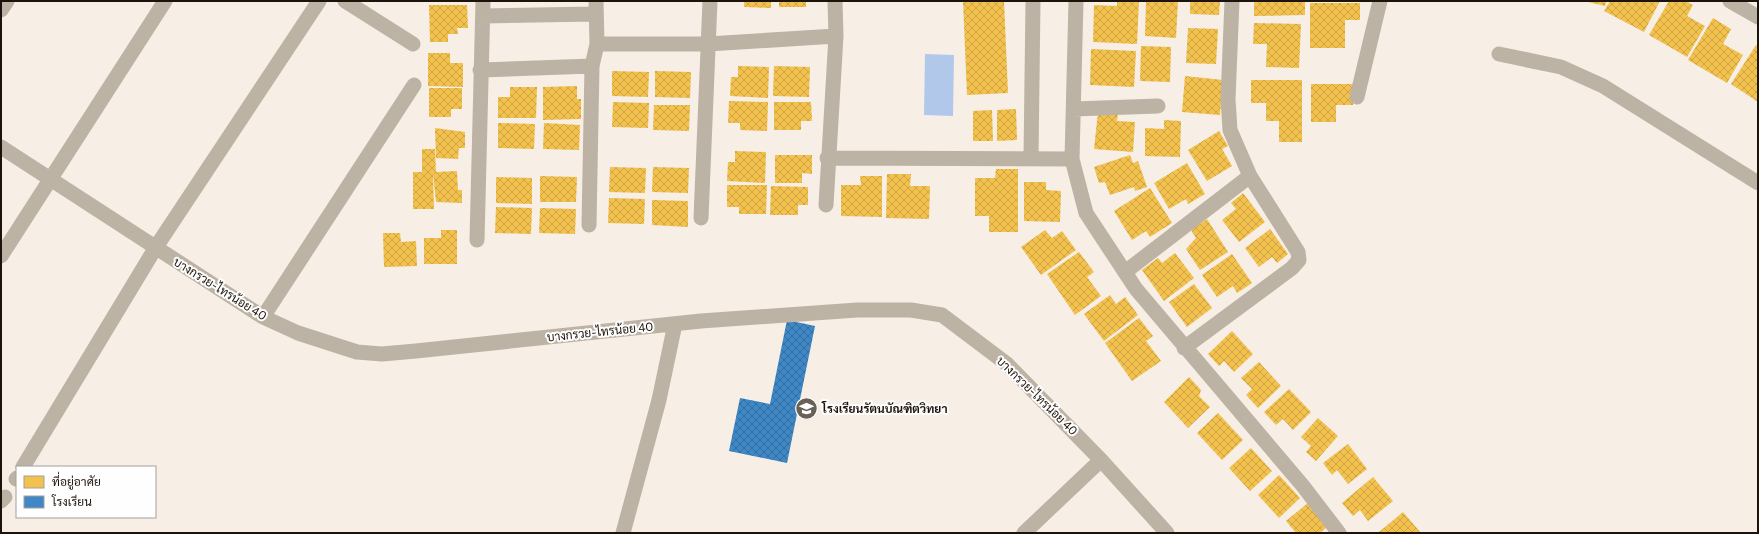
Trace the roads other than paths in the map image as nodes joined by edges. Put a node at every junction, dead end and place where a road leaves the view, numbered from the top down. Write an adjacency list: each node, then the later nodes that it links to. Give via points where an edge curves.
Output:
1 (7, 1): 14 (street)
2 (165, 1): 33 (street)
3 (319, 1): 39 (street)
4 (345, 1): 18 (street)
5 (483, 1): 15 (street)
6 (710, 1): 20 (street)
7 (835, 1): 17 (street)
8 (1033, 1): 30 (street)
9 (1076, 1): 27 (street)
10 (1232, 1): 32 (street, via 1228,99 1230,130)
11 (1380, 1): 25 (street)
12 (1730, 1): 16 (street)
13 (595, 7): 15 (street); 19 (street)
14 (1, 10)
15 (482, 16): 23 (street)
16 (1758, 17)
17 (836, 36): 20 (street); 29 (street)
18 (413, 44)
19 (597, 44): 20 (street); 22 (street)
20 (708, 44): 36 (street)
21 (1499, 54): 34 (street, via 1561,67 1603,86)
22 (592, 66): 23 (street); 37 (street)
23 (480, 70): 38 (street)
24 (414, 85): 42 (street)
25 (1357, 97)
26 (1158, 106): 27 (street)
27 (1074, 109): 31 (street)
28 (1, 147): 33 (street, บางกรวย-ไทรน้อย 40)
29 (828, 158): 30 (street); 35 (street)
30 (1031, 158): 31 (street)
31 (1072, 159): 41 (street, via 1086,213)
32 (1250, 176): 41 (street); 44 (street, via 1298,252 1299,260 1292,268)
33 (50, 179): 39 (street, บางกรวย-ไทรน้อย 40); 40 (street)
34 (1758, 183)
35 (826, 205)
36 (701, 218)
37 (589, 224)
38 (477, 240)
39 (156, 247): 42 (street, บางกรวย-ไทรน้อย 40); 46 (street)
40 (1, 256)
41 (1125, 272): 44 (street)
42 (263, 317): 43 (street, บางกรวย-ไทรน้อย 40, via 298,333 356,352 382,354)
43 (675, 324): 45 (street, บางกรวย-ไทรน้อย 40, via 857,310 911,310 942,315 1007,364); 47 (street, via 659,400)
44 (1184, 348): 50 (street, via 1303,486)
45 (1101, 460): 48 (street); 49 (street, บางกรวย-ไทรน้อย 40)
46 (24, 466)
47 (623, 533)
48 (1024, 533)
49 (1167, 533)
50 (1339, 533)

